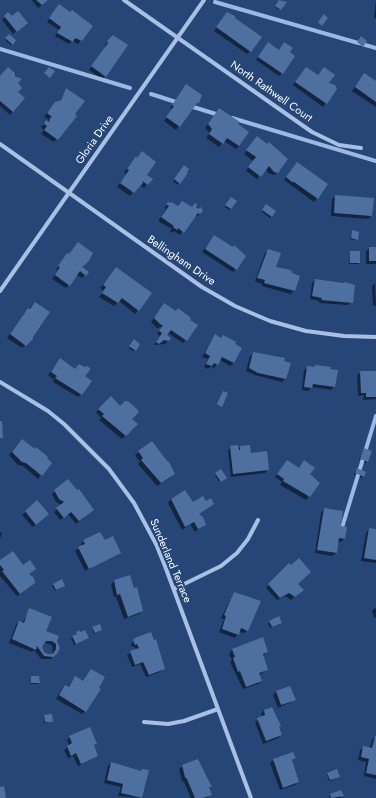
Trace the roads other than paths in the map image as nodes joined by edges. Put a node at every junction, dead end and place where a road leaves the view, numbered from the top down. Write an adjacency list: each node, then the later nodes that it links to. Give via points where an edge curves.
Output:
1 (124, 0): 3 (street, North Rathwell Court)
2 (204, 0): 3 (street, Gloria Drive)
3 (178, 38): 5 (street, North Rathwell Court, via 312,132 339,145); 6 (street, Gloria Drive)
4 (0, 144): 6 (street, Bellingham Drive)
5 (360, 148)
6 (68, 193): 7 (street, Gloria Drive); 8 (street, Bellingham Drive, via 202,287 235,306 270,321 306,331)
7 (0, 291)
8 (376, 337)
9 (0, 382): 11 (street, Sunderland Terrace, via 48,411 109,469 145,523)
10 (258, 520): 11 (street, via 237,553 221,566)
11 (174, 589): 12 (street, Sunderland Terrace)
12 (218, 709): 13 (street, via 168,724); 14 (street, Sunderland Terrace)
13 (144, 722)
14 (251, 798)

